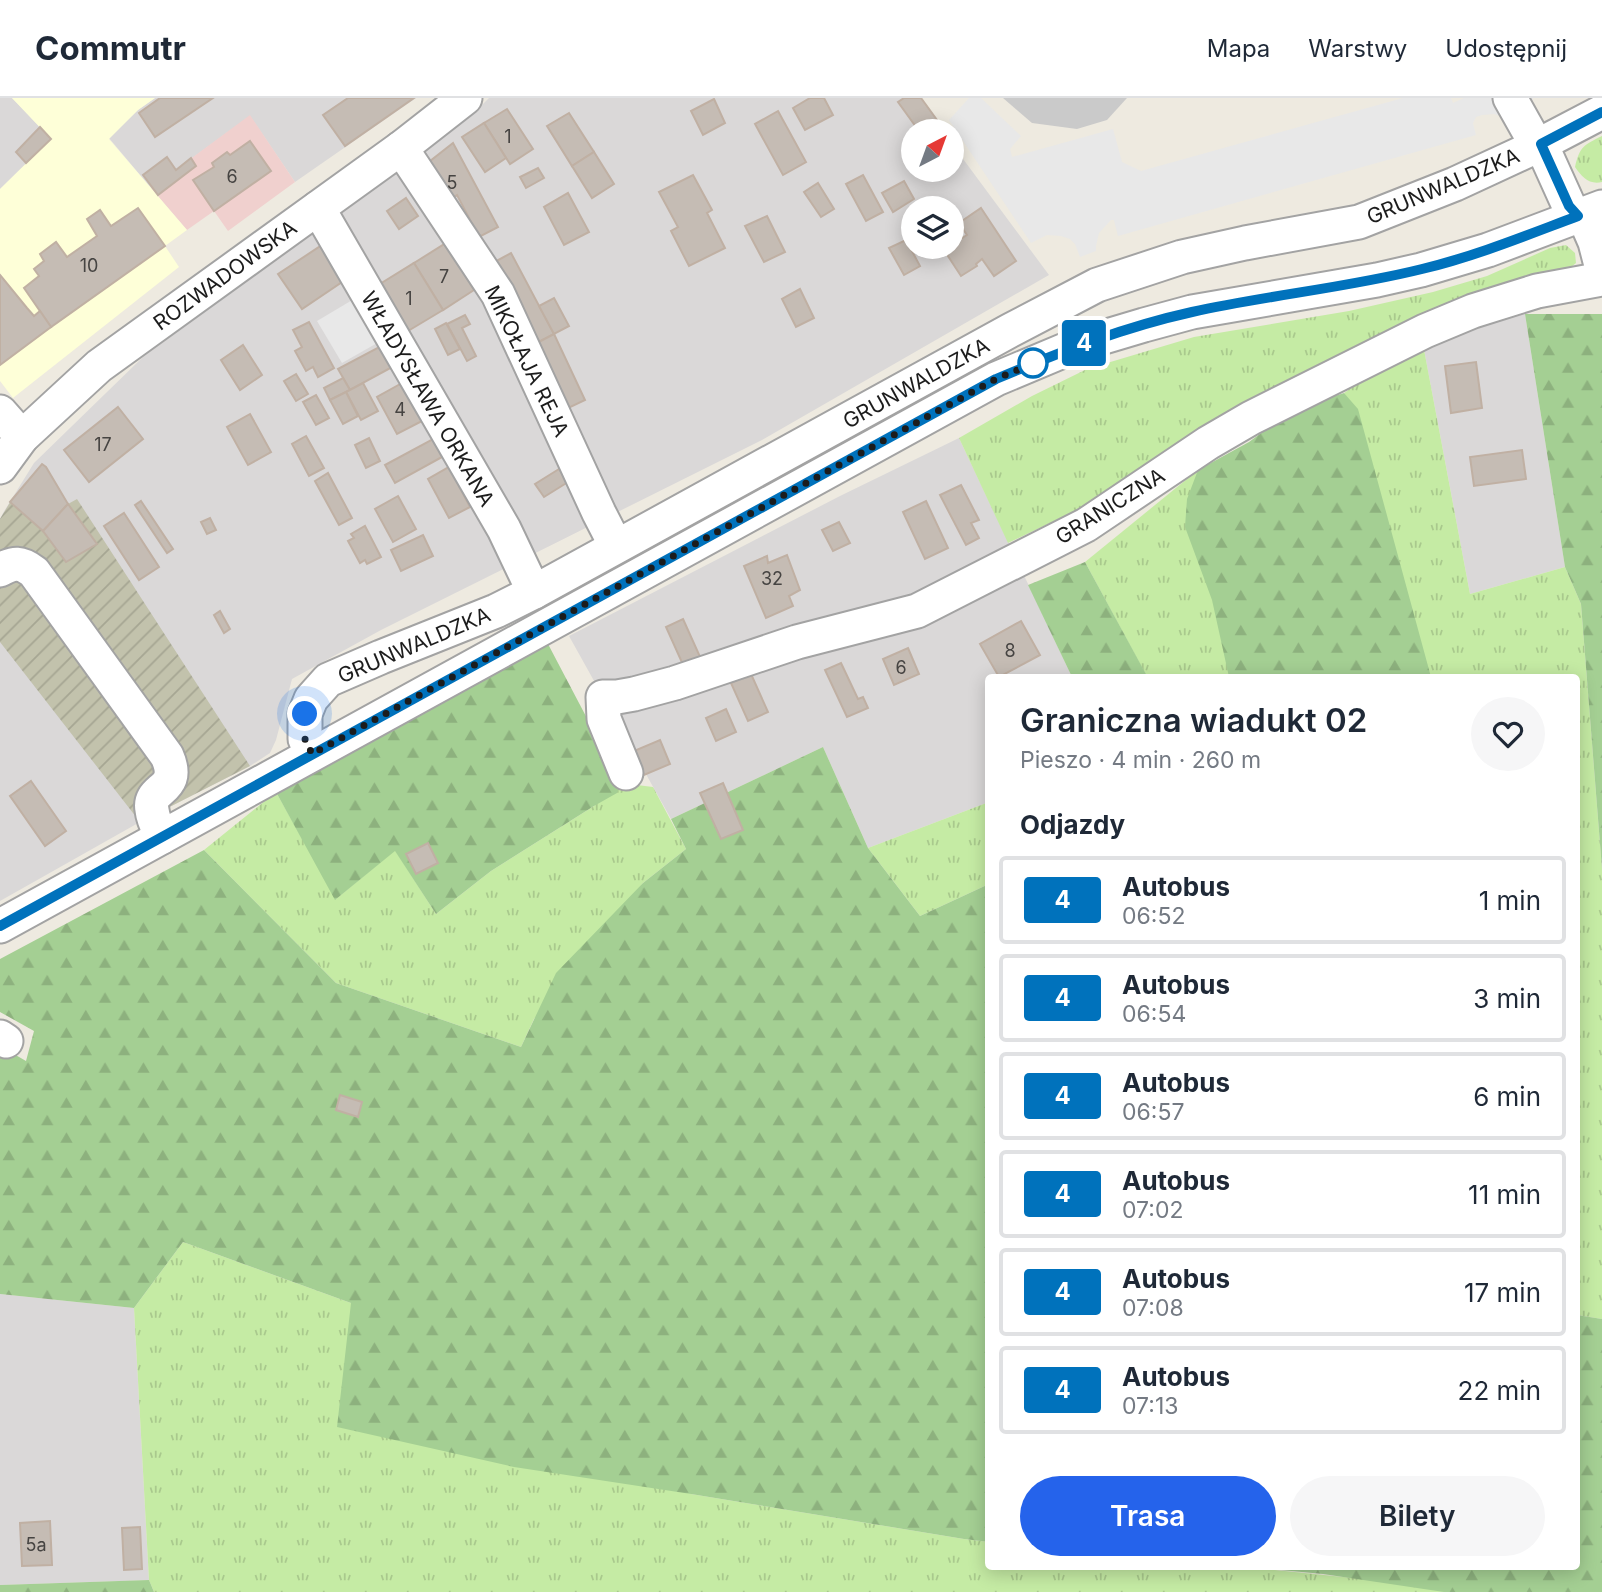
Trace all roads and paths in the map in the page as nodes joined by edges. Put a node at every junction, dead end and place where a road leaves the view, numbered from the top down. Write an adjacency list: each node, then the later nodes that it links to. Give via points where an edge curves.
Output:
1 (1510, 98): 4 (street)
2 (459, 100): 5 (street, ROZWADOWSKA)
3 (1602, 112): 4 (street, GRUNWALDZKA)
4 (1539, 145): 7 (street, via 1569,206); 13 (street, GRUNWALDZKA, via 1359,222 1182,257 1097,285)
5 (401, 148): 6 (street, ROZWADOWSKA); 13 (street, MIKOŁAJA REJA, via 498,295)
6 (318, 208): 11 (street, ROZWADOWSKA, via 99,366); 15 (street, WŁADYSŁAWA ORKANA, via 504,529)
7 (1590, 211): 8 (street, via 1588,226); 16 (street, via 1421,270 1160,320 1077,345 1006,375)
8 (1602, 268)
9 (1602, 279): 17 (street, GRANICZNA, via 1537,291 1473,311 1413,337 1251,418 1086,525 917,611 797,642 665,686 603,697 604,719)
10 (0, 412): 11 (street)
11 (22, 437): 12 (street, ROZWADOWSKA)
12 (0, 467)
13 (616, 546): 15 (street, GRUNWALDZKA)
14 (0, 570): 18 (street, via 18,564 34,572 167,756 173,769 171,778 151,808)
15 (534, 592): 16 (street, GRUNWALDZKA, via 328,680 310,699 305,714 305,739)
16 (312, 754): 18 (street)
17 (626, 773)
18 (162, 837): 19 (street)
19 (0, 926)

